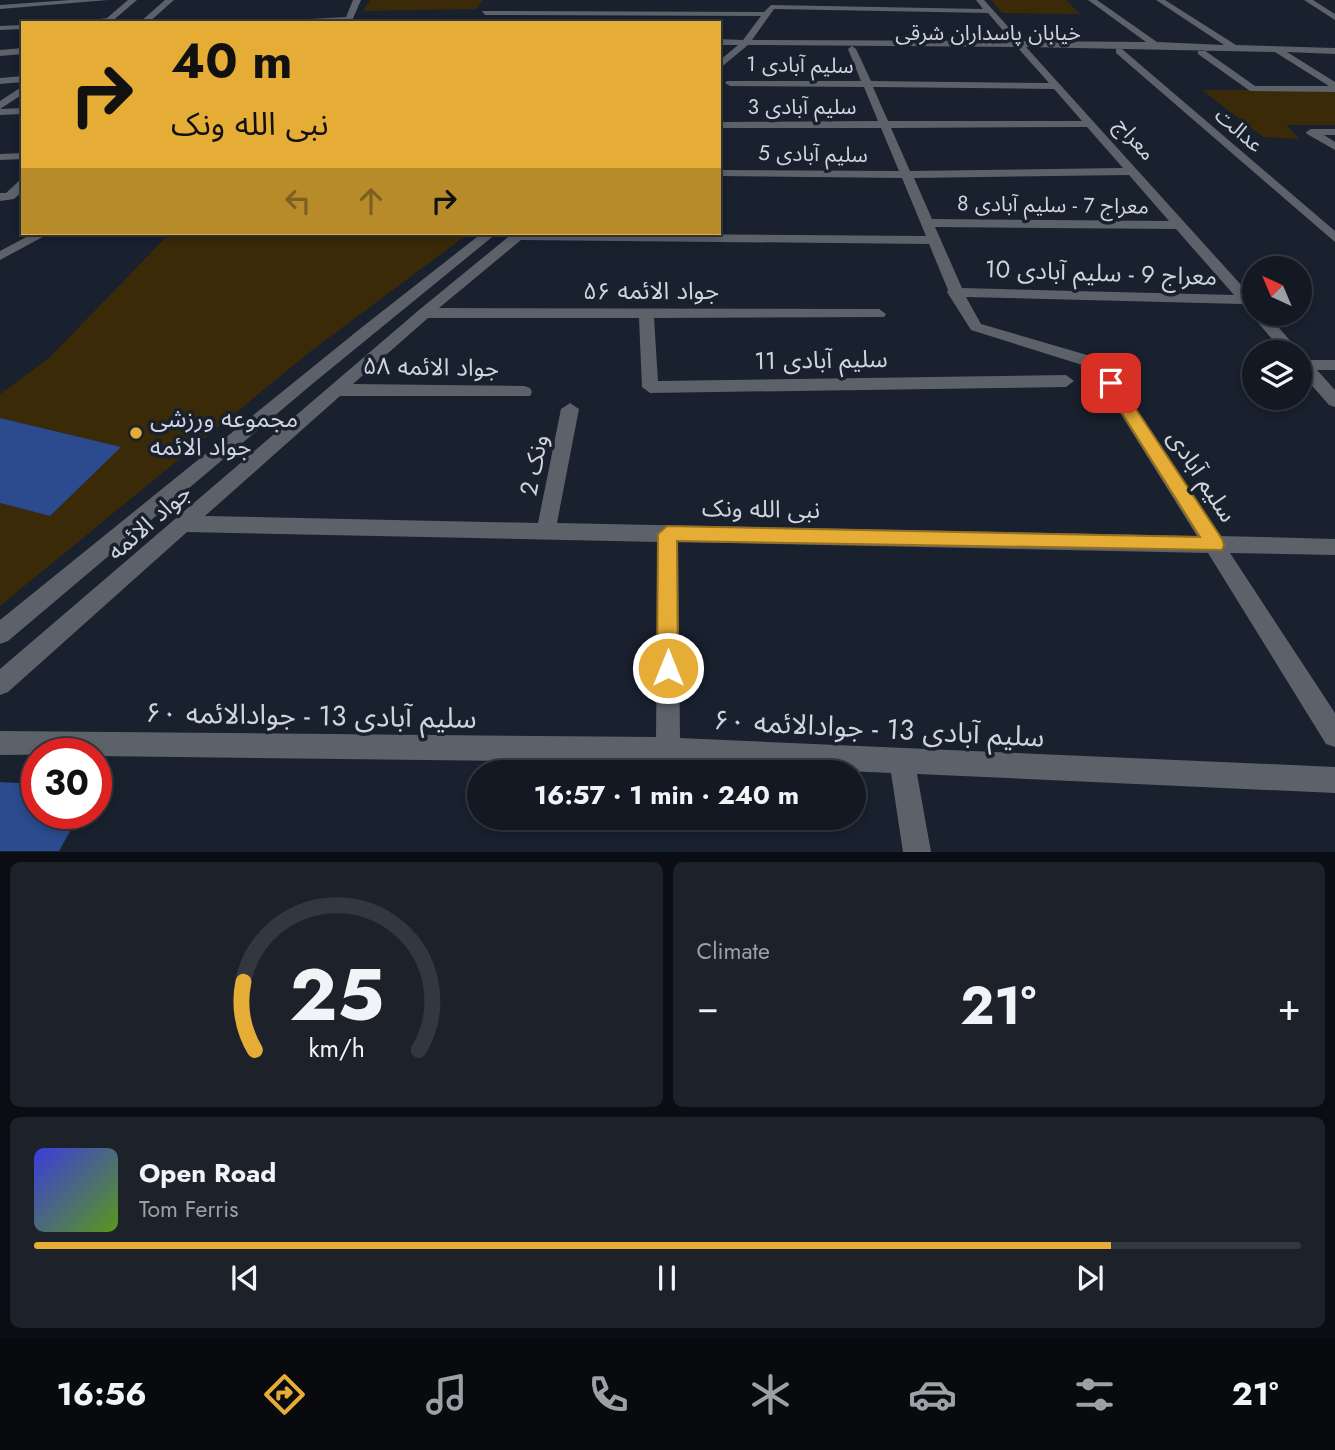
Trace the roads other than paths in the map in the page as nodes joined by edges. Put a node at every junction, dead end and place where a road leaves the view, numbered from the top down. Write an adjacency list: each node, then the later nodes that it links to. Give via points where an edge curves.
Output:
1 (104, 0): 12 (street)
2 (133, 0): 19 (street)
3 (170, 0): 20 (street)
4 (358, 0): 21 (street)
5 (493, 0): 16 (street)
6 (600, 0): 17 (street)
7 (980, 0): 15 (street, معراج)
8 (1092, 0): 28 (street)
9 (1160, 0): 34 (street)
10 (1308, 0): 18 (street)
11 (1322, 0): 14 (street)
12 (1, 3)
13 (770, 7): 15 (street); 17 (street); 24 (street); 30 (street)
14 (1335, 9)
15 (989, 10): 31 (street, معراج)
16 (485, 13): 17 (street); 22 (street)
17 (597, 13): 23 (street)
18 (1335, 18)
19 (108, 21)
20 (145, 21)
21 (348, 21)
22 (481, 21)
23 (595, 21)
24 (759, 25): 27 (street, via 762,33 775,38); 29 (street)
25 (21, 27): 26 (street)
26 (0, 28)
27 (810, 43): 29 (street, خیابان پاسداران شرقی); 31 (street, خیابان پاسداران شرقی)
28 (1155, 45): 31 (street, خیابان پاسداران شرقی); 34 (street, خیابان پاسداران شرقی)
29 (741, 46): 30 (street); 32 (street, خیابان پاسداران شرقی); 41 (street)
30 (722, 47)
31 (1023, 48): 33 (street, خیابان پاسداران شرقی); 37 (street, خیابان پاسداران شرقی); 47 (street, معراج)
32 (769, 49): 33 (street, خیابان پاسداران شرقی); 42 (street)
33 (852, 49): 46 (street, سلیم آبادی)
34 (1238, 50): 35 (street, خیابان پاسداران شرقی); 39 (street, خیابان پاسداران شرقی)
35 (1278, 50): 38 (street, خیابان پاسداران شرقی); 48 (street)
36 (21, 51): 40 (street)
37 (1119, 51): 39 (street, خیابان پاسداران شرقی); 67 (street, عدالت)
38 (1335, 51)
39 (1201, 52): 48 (street, via 1253,89)
40 (0, 53)
41 (721, 64)
42 (721, 65)
43 (21, 79): 44 (street)
44 (0, 81)
45 (730, 83): 46 (street, سلیم آبادی 1)
46 (869, 86): 47 (street, سلیم آبادی 1); 55 (street, سلیم آبادی)
47 (1057, 86): 53 (street, معراج)
48 (1335, 87)
49 (21, 90): 50 (street)
50 (0, 106)
51 (21, 111): 52 (street)
52 (0, 112)
53 (1091, 124): 55 (street, سلیم آبادی 3); 60 (street, معراج)
54 (721, 125): 55 (street, سلیم آبادی 3)
55 (885, 127): 62 (street, سلیم آبادی)
56 (1335, 132): 57 (street, via 1311,132)
57 (1335, 147)
58 (21, 156): 59 (street)
59 (0, 157)
60 (1133, 171): 62 (street, سلیم آبادی 5); 66 (street, معراج)
61 (721, 173): 62 (street, سلیم آبادی 5)
62 (905, 175): 65 (street, سلیم آبادی)
63 (21, 185): 64 (street)
64 (5, 196)
65 (926, 223): 66 (street, معراج 7 - سلیم آبادی 8); 73 (street, سلیم آبادی)
66 (1181, 225): 76 (street, معراج)
67 (1329, 228): 72 (street, عدالت)
68 (39, 235): 74 (street)
69 (487, 235): 96 (street, جواد الائمه, via 393,307)
70 (518, 235): 78 (street, جواد الائمه)
71 (588, 235): 73 (street)
72 (1335, 238)
73 (933, 240): 75 (street, سلیم آبادی)
74 (0, 256)
75 (954, 292): 77 (street, معراج 9 - سلیم آبادی 10); 94 (street, سلیم آبادی, via 976,327 1098,364)
76 (1242, 295)
77 (1242, 307)
78 (424, 313): 79 (street, جواد الائمه ۵۶); 87 (street, جواد الائمه)
79 (646, 313): 80 (street, جواد الائمه ۵۶); 86 (street, سلیم آبادی 11, via 650,387)
80 (879, 314)
81 (1269, 326): 82 (street, معراج)
82 (1281, 340)
83 (1312, 361): 84 (street)
84 (1335, 365)
85 (1312, 375): 89 (street, معراج)
86 (1066, 381)
87 (336, 390): 88 (street, جواد الائمه ۵۸); 91 (street, جواد الائمه)
88 (524, 393)
89 (1335, 401)
90 (570, 409): 92 (street, ونک 2)
91 (186, 524): 92 (street, نبی الله ونک); 97 (street, جواد الائمه)
92 (546, 531): 93 (street, نبی الله ونک)
93 (667, 534): 94 (street, نبی الله ونک); 100 (street)
94 (1215, 545): 95 (street, نبی الله ونک); 98 (street, سلیم آبادی)
95 (1335, 547)
96 (0, 634)
97 (0, 684)
98 (1335, 735)
99 (0, 743): 100 (street, سلیم آبادی 13 - جوادالائمه ۶۰)
100 (668, 750): 101 (street, سلیم آبادی 13 - جوادالائمه ۶۰)
101 (902, 760): 102 (street, سلیم آبادی 13 - جوادالائمه ۶۰); 103 (street)
102 (1335, 780)
103 (917, 852)

